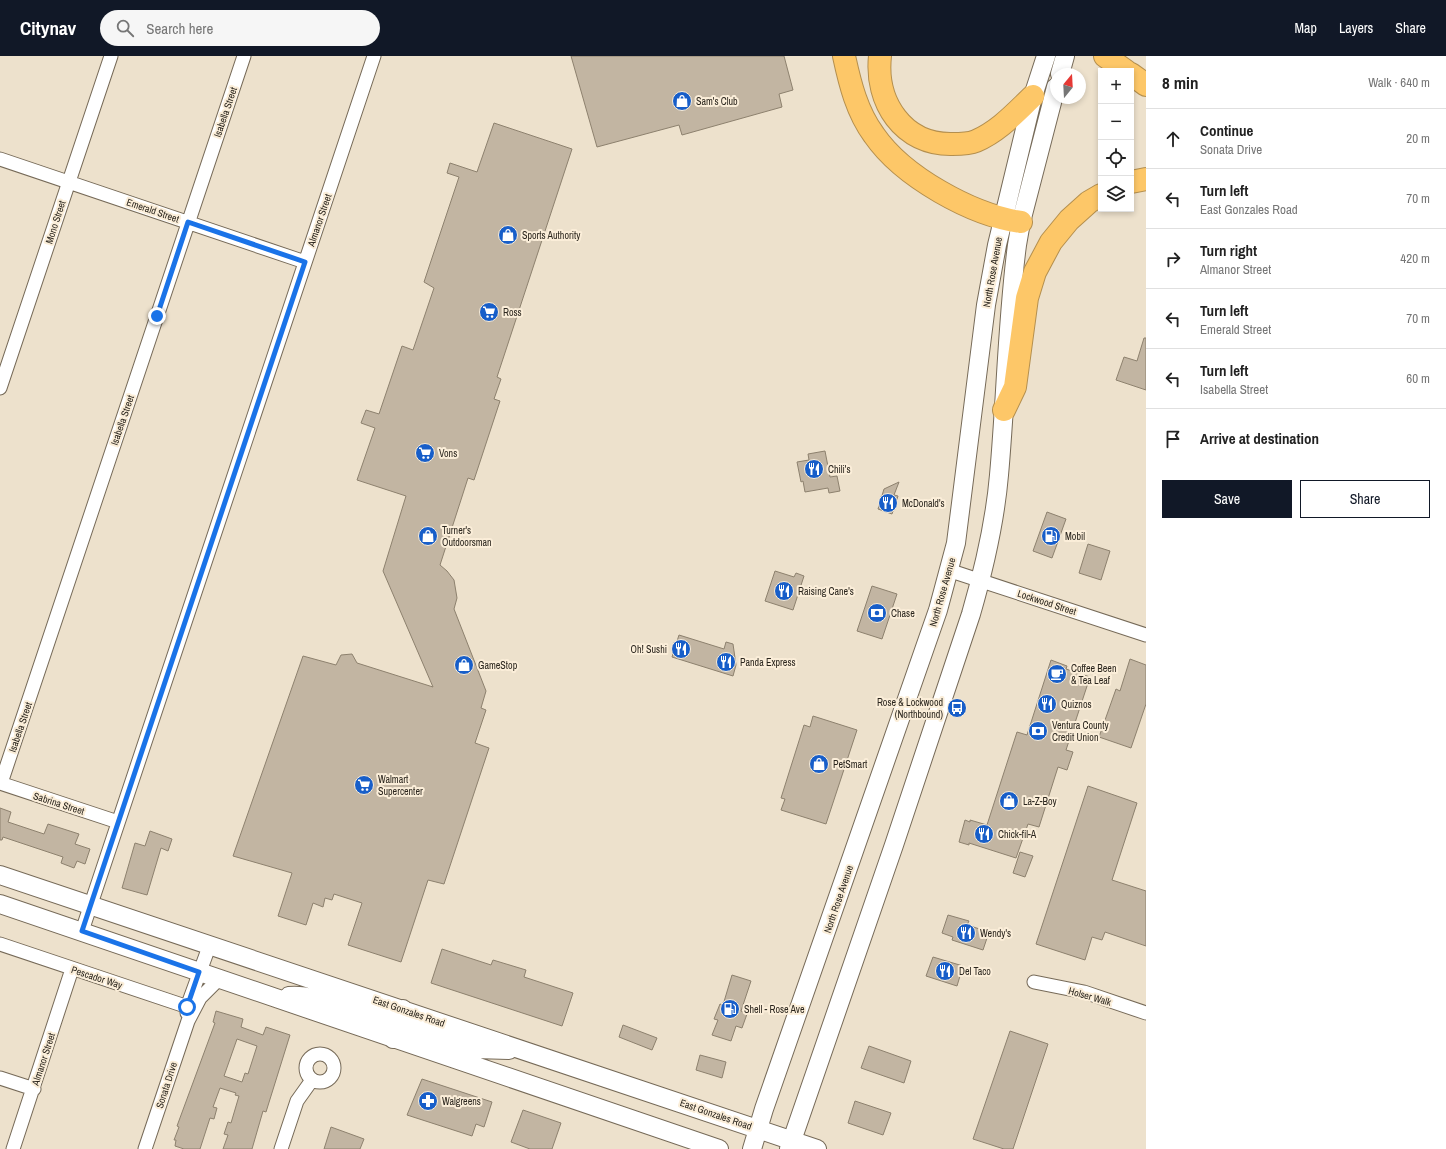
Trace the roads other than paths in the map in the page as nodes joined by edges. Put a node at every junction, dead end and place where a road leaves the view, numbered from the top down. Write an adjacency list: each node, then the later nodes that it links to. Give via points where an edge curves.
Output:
1 (111, 56): 16 (street, Mono Street)
2 (244, 56): 19 (street, Isabella Street)
3 (374, 56): 20 (street, Almanor Street)
4 (844, 56): 18 (highway, via 852,90 862,115 882,145 910,171 949,197)
5 (880, 56): 12 (highway, via 880,87 886,103 896,119 911,133 934,143 975,142)
6 (1046, 56): 12 (main road, North Rose Avenue)
7 (1065, 56): 9 (main road)
8 (1115, 64): 10 (highway)
9 (1062, 68)
10 (1146, 85)
11 (1050, 93): 12 (main road, North Rose Avenue)
12 (1041, 102): 18 (main road, North Rose Avenue)
13 (0, 159): 16 (street, Emerald Street)
14 (1146, 179): 15 (highway)
15 (1134, 181)
16 (69, 182): 19 (street, Emerald Street); 21 (street, Mono Street)
17 (1098, 197): 22 (highway, via 1069,220 1051,242 1035,272 1027,298 1015,387)
18 (1011, 220): 22 (main road, North Rose Avenue, via 1013,282); 23 (main road, North Rose Avenue, via 986,305 956,543)
19 (188, 222): 20 (street, Emerald Street); 26 (street, Isabella Street)
20 (305, 262): 27 (street, Almanor Street)
21 (0, 388)
22 (1004, 410): 24 (main road, North Rose Avenue, via 999,476)
23 (948, 570): 24 (street, Lockwood Street); 47 (main road, North Rose Avenue, via 935,618)
24 (980, 580): 25 (street, Lockwood Street); 48 (main road, North Rose Avenue, via 896,838)
25 (1146, 635)
26 (0, 783): 27 (street, Sabrina Street)
27 (118, 822): 30 (street, Almanor Street)
28 (0, 875): 30 (main road, East Gonzales Road)
29 (0, 904): 31 (main road)
30 (90, 905): 31 (street, Almanor Street); 33 (main road, East Gonzales Road)
31 (82, 931): 35 (main road)
32 (0, 944): 34 (street, Pescador Way)
33 (210, 944): 35 (street, Sonata Drive); 39 (main road, East Gonzales Road)
34 (72, 969): 40 (street, Pescador Way); 46 (street, Almanor Street)
35 (199, 972): 36 (main road); 40 (street, Sonata Drive)
36 (219, 979): 38 (main road); 40 (street, Sonata Drive, via 200,998)
37 (1034, 982): 41 (street, Holser Walk, via 1084,992)
38 (274, 998): 39 (main road, via 299,994 373,1016 389,1018 400,1016); 42 (main road)
39 (403, 1009): 43 (main road, East Gonzales Road)
40 (190, 1013): 50 (street, Sonata Drive)
41 (1146, 1013)
42 (393, 1039): 43 (main road, via 397,1031 404,1028 475,1049); 52 (main road)
43 (525, 1050): 47 (main road, East Gonzales Road)
44 (0, 1078): 46 (street)
45 (312, 1080): 51 (street, via 297,1101)
46 (34, 1089): 49 (street, Almanor Street)
47 (758, 1128): 48 (main road, East Gonzales Road); 53 (main road, North Rose Avenue)
48 (790, 1145): 54 (main road, East Gonzales Road)
49 (13, 1149)
50 (145, 1149)
51 (281, 1149)
52 (719, 1149)
53 (752, 1149)
54 (817, 1149)

